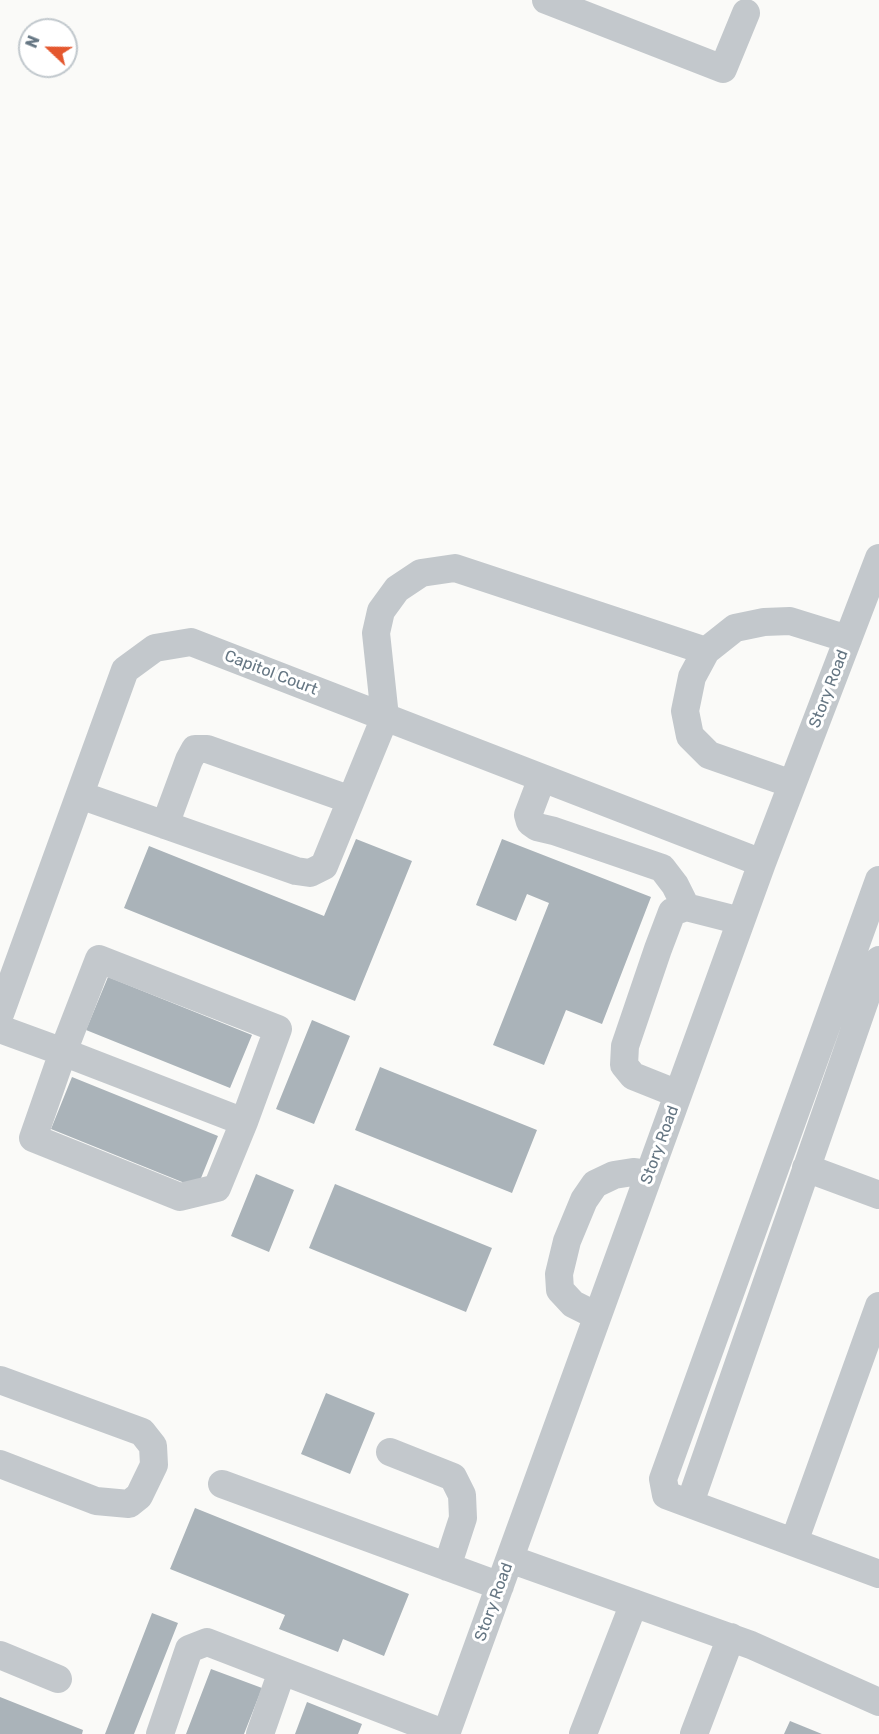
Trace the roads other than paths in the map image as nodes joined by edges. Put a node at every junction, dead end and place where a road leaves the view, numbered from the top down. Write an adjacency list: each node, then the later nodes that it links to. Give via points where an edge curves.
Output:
1 (546, 0): 2 (street, via 723,69)
2 (746, 13)
3 (879, 558): 4 (street, Story Road)
4 (848, 639): 5 (street, via 790,621 764,622 735,628); 8 (street, Story Road)
5 (706, 651): 6 (street, via 456,568 421,573 398,589 381,611 376,633); 8 (street, via 692,677 685,711 690,736 709,755)
6 (385, 717): 7 (street, Capitol Court); 9 (street, Capitol Court, via 191,642 155,648 125,670); 10 (street)
7 (542, 778): 12 (street, Capitol Court); 14 (street, via 528,815 530,822 662,868)
8 (792, 784): 12 (street, Story Road)
9 (80, 795): 11 (street); 16 (street, Capitol Court)
10 (351, 800): 11 (street, via 324,866 310,873); 11 (street, via 207,748 195,749)
11 (165, 825)
12 (762, 863): 15 (street, Story Road)
13 (879, 880): 32 (street, via 663,1479 666,1495)
14 (686, 907): 15 (street); 21 (street, via 672,912 625,1046 624,1065 633,1076)
15 (741, 921): 21 (street, Story Road)
16 (11, 950): 18 (street, Capitol Court)
17 (879, 960): 23 (street)
18 (0, 1014)
19 (0, 1029): 20 (street)
20 (63, 1052): 22 (street); 22 (street, via 33,1138 180,1197 217,1188); 22 (street, via 99,959 278,1029)
21 (678, 1094): 24 (street, Story Road)
22 (244, 1122)
23 (806, 1168): 25 (street); 32 (street)
24 (650, 1174): 27 (street, Story Road); 27 (street, via 614,1175 595,1184 567,1241 559,1274 560,1290 573,1304)
25 (879, 1195)
26 (879, 1306): 33 (street)
27 (597, 1316): 34 (street, Story Road)
28 (0, 1380): 30 (street, via 142,1432 153,1446 154,1465 139,1496 129,1504 96,1501)
29 (390, 1452): 35 (street, via 453,1477 462,1495 463,1518)
30 (0, 1464)
31 (222, 1484): 35 (street)
32 (690, 1503): 33 (street)
33 (794, 1542): 36 (street)
34 (510, 1559): 37 (street, Story Road); 38 (street)
35 (447, 1567): 37 (street)
36 (879, 1574)
37 (500, 1586): 47 (street, Story Road)
38 (634, 1603): 39 (street); 48 (street)
39 (731, 1637): 43 (street); 49 (street)
40 (0, 1655): 42 (street)
41 (282, 1671): 44 (street); 45 (street, via 207,1642 189,1649); 46 (street)
42 (58, 1679)
43 (879, 1702)
44 (391, 1724): 47 (street)
45 (160, 1734)
46 (260, 1734)
47 (446, 1734)
48 (583, 1734)
49 (694, 1734)

